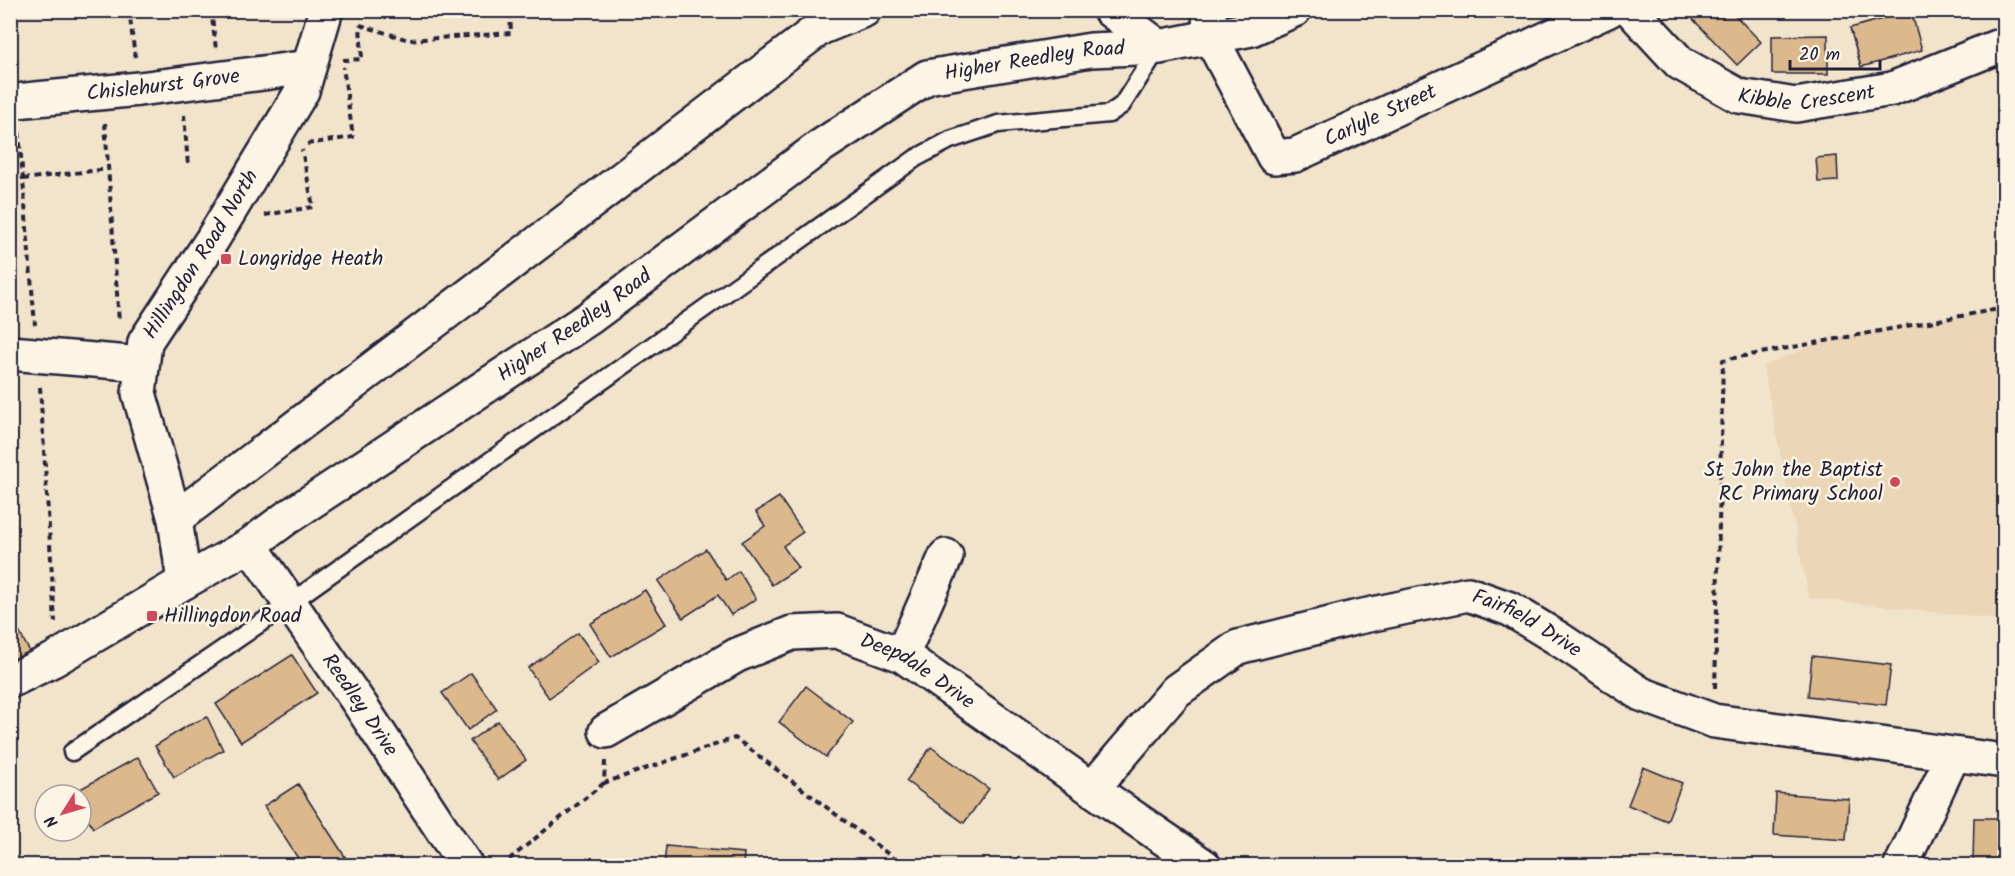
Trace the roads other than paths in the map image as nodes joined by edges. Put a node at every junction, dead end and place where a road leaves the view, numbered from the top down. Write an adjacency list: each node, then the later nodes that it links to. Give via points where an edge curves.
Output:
1 (864, 10): 14 (street, via 820,28)
2 (1110, 10): 9 (street, Higher Reedley Road)
3 (1294, 10): 7 (street, Higher Reedley Road, via 1251,29)
4 (1609, 10): 7 (street, Carlyle Street, via 1295,155 1274,157)
5 (1631, 10): 8 (street, Kibble Crescent, via 1680,63 1739,96 1796,105 1892,89)
6 (326, 12): 10 (street, Hillingdon Road North)
7 (1209, 23): 9 (street, Higher Reedley Road)
8 (2004, 44)
9 (1159, 47): 15 (street, Higher Reedley Road, via 1091,50 927,77 821,146 588,318); 18 (lane, via 1122,105 1109,114 998,124 950,140 916,158)
10 (309, 67): 11 (street, Chislehurst Grove); 13 (street, Hillingdon Road North, via 302,91)
11 (16, 101)
12 (10, 353): 13 (street)
13 (132, 363): 14 (street, Hillingdon Road North)
14 (175, 519): 17 (street, Hillingdon Road North)
15 (250, 545): 17 (street, Higher Reedley Road); 18 (street, Reedley Drive)
16 (946, 556): 19 (street)
17 (183, 582): 20 (street, Higher Reedley Road, via 53,660)
18 (290, 603): 22 (lane); 26 (street, Reedley Drive)
19 (902, 655): 21 (street, Deepdale Drive, via 837,631 792,633 737,655); 25 (street, Deepdale Drive)
20 (10, 681)
21 (606, 731)
22 (72, 752)
23 (1953, 755): 24 (street, Fairfield Drive); 25 (street, Fairfield Drive, via 1714,721 1641,694 1510,609 1468,594 1238,646 1176,691); 28 (street)
24 (2004, 761)
25 (1092, 789): 27 (street, Deepdale Drive)
26 (466, 866)
27 (1204, 866)
28 (1901, 866)

